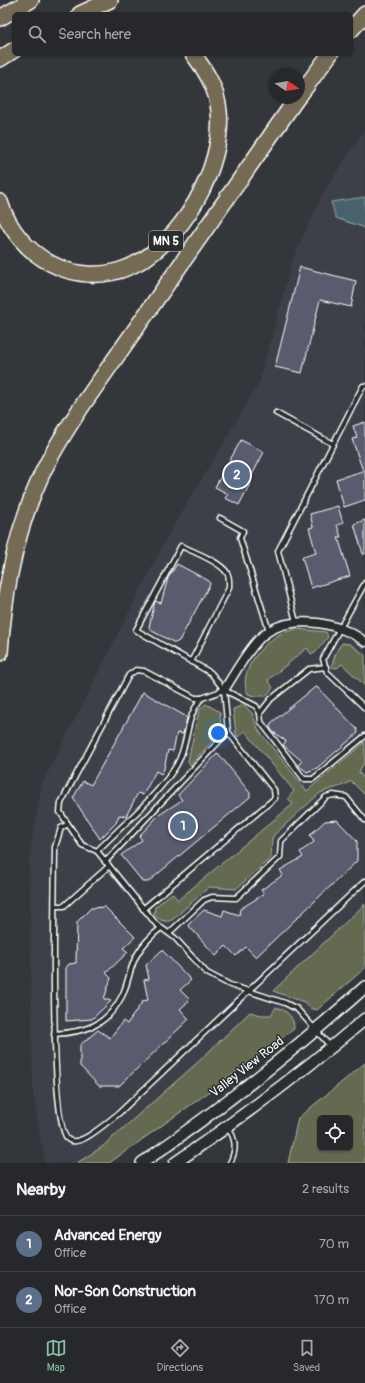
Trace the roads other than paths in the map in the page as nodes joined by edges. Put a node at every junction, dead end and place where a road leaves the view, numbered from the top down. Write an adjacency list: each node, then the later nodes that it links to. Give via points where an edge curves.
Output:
1 (110, 0): 3 (highway)
2 (30, 1): 5 (highway)
3 (84, 12)
4 (365, 14): 6 (highway)
5 (0, 18)
6 (353, 28)
7 (12, 51): 10 (highway)
8 (195, 56): 13 (highway, MN 5, via 205,69 214,88 219,111 219,136 215,160 204,187 189,213 169,238 150,255 129,267 107,274 80,274 55,267 36,256 17,237 3,213)
9 (329, 56): 11 (highway)
10 (0, 59)
11 (305, 88)
12 (293, 104): 23 (highway, via 88,396 40,476 12,560)
13 (0, 202)
14 (365, 386): 16 (lane)
15 (276, 413): 16 (lane)
16 (333, 444): 19 (lane, via 278,551)
17 (220, 518): 21 (lane, via 243,531 240,538)
18 (365, 583): 20 (lane)
19 (296, 622): 20 (street, via 313,622); 21 (street)
20 (340, 628): 22 (street); 25 (lane, via 323,659)
21 (269, 631): 26 (street, via 250,651)
22 (365, 642)
23 (0, 653)
24 (191, 662): 24 (lane, via 136,630 181,546 222,566 229,580 229,588); 26 (lane, via 210,673)
25 (326, 667): 28 (lane); 29 (lane, via 308,669 271,699)
26 (224, 690): 27 (lane); 29 (lane, via 256,706); 30 (lane)
27 (202, 698): 33 (lane, via 195,698 144,671 136,670 129,675 61,803 60,812); 34 (lane, via 191,713 183,753 176,766 156,791)
28 (365, 708)
29 (260, 713): 31 (lane, via 261,722 304,779 313,779)
30 (228, 732): 35 (lane); 39 (lane, via 274,790 275,798)
31 (365, 736)
32 (365, 820): 41 (lane, via 346,796 340,794 326,797 281,841 280,858 236,898 212,897 204,900)
33 (68, 824): 34 (lane, via 82,845); 38 (lane, via 61,828 55,847)
34 (97, 851): 35 (lane)
35 (105, 862): 36 (lane)
36 (109, 866): 38 (lane, via 64,906); 39 (lane)
37 (365, 881): 43 (lane)
38 (55, 906): 46 (lane)
39 (143, 909): 40 (lane)
40 (161, 928): 41 (lane); 46 (lane, via 138,953 122,996 108,1015 82,1031)
41 (168, 933): 43 (lane, via 207,972 230,985)
42 (365, 987): 45 (main road, Valley View Road)
43 (248, 991): 45 (lane, via 297,1009); 46 (lane, via 118,1114 86,1138 76,1142 63,1135)
44 (365, 1019): 47 (main road)
45 (317, 1030): 47 (lane); 49 (main road, Valley View Road, via 206,1117)
46 (54, 1034)
47 (331, 1048): 48 (main road)
48 (228, 1127): 50 (main road); 51 (lane, via 236,1146)
49 (142, 1163)
50 (175, 1163)
51 (230, 1163)

